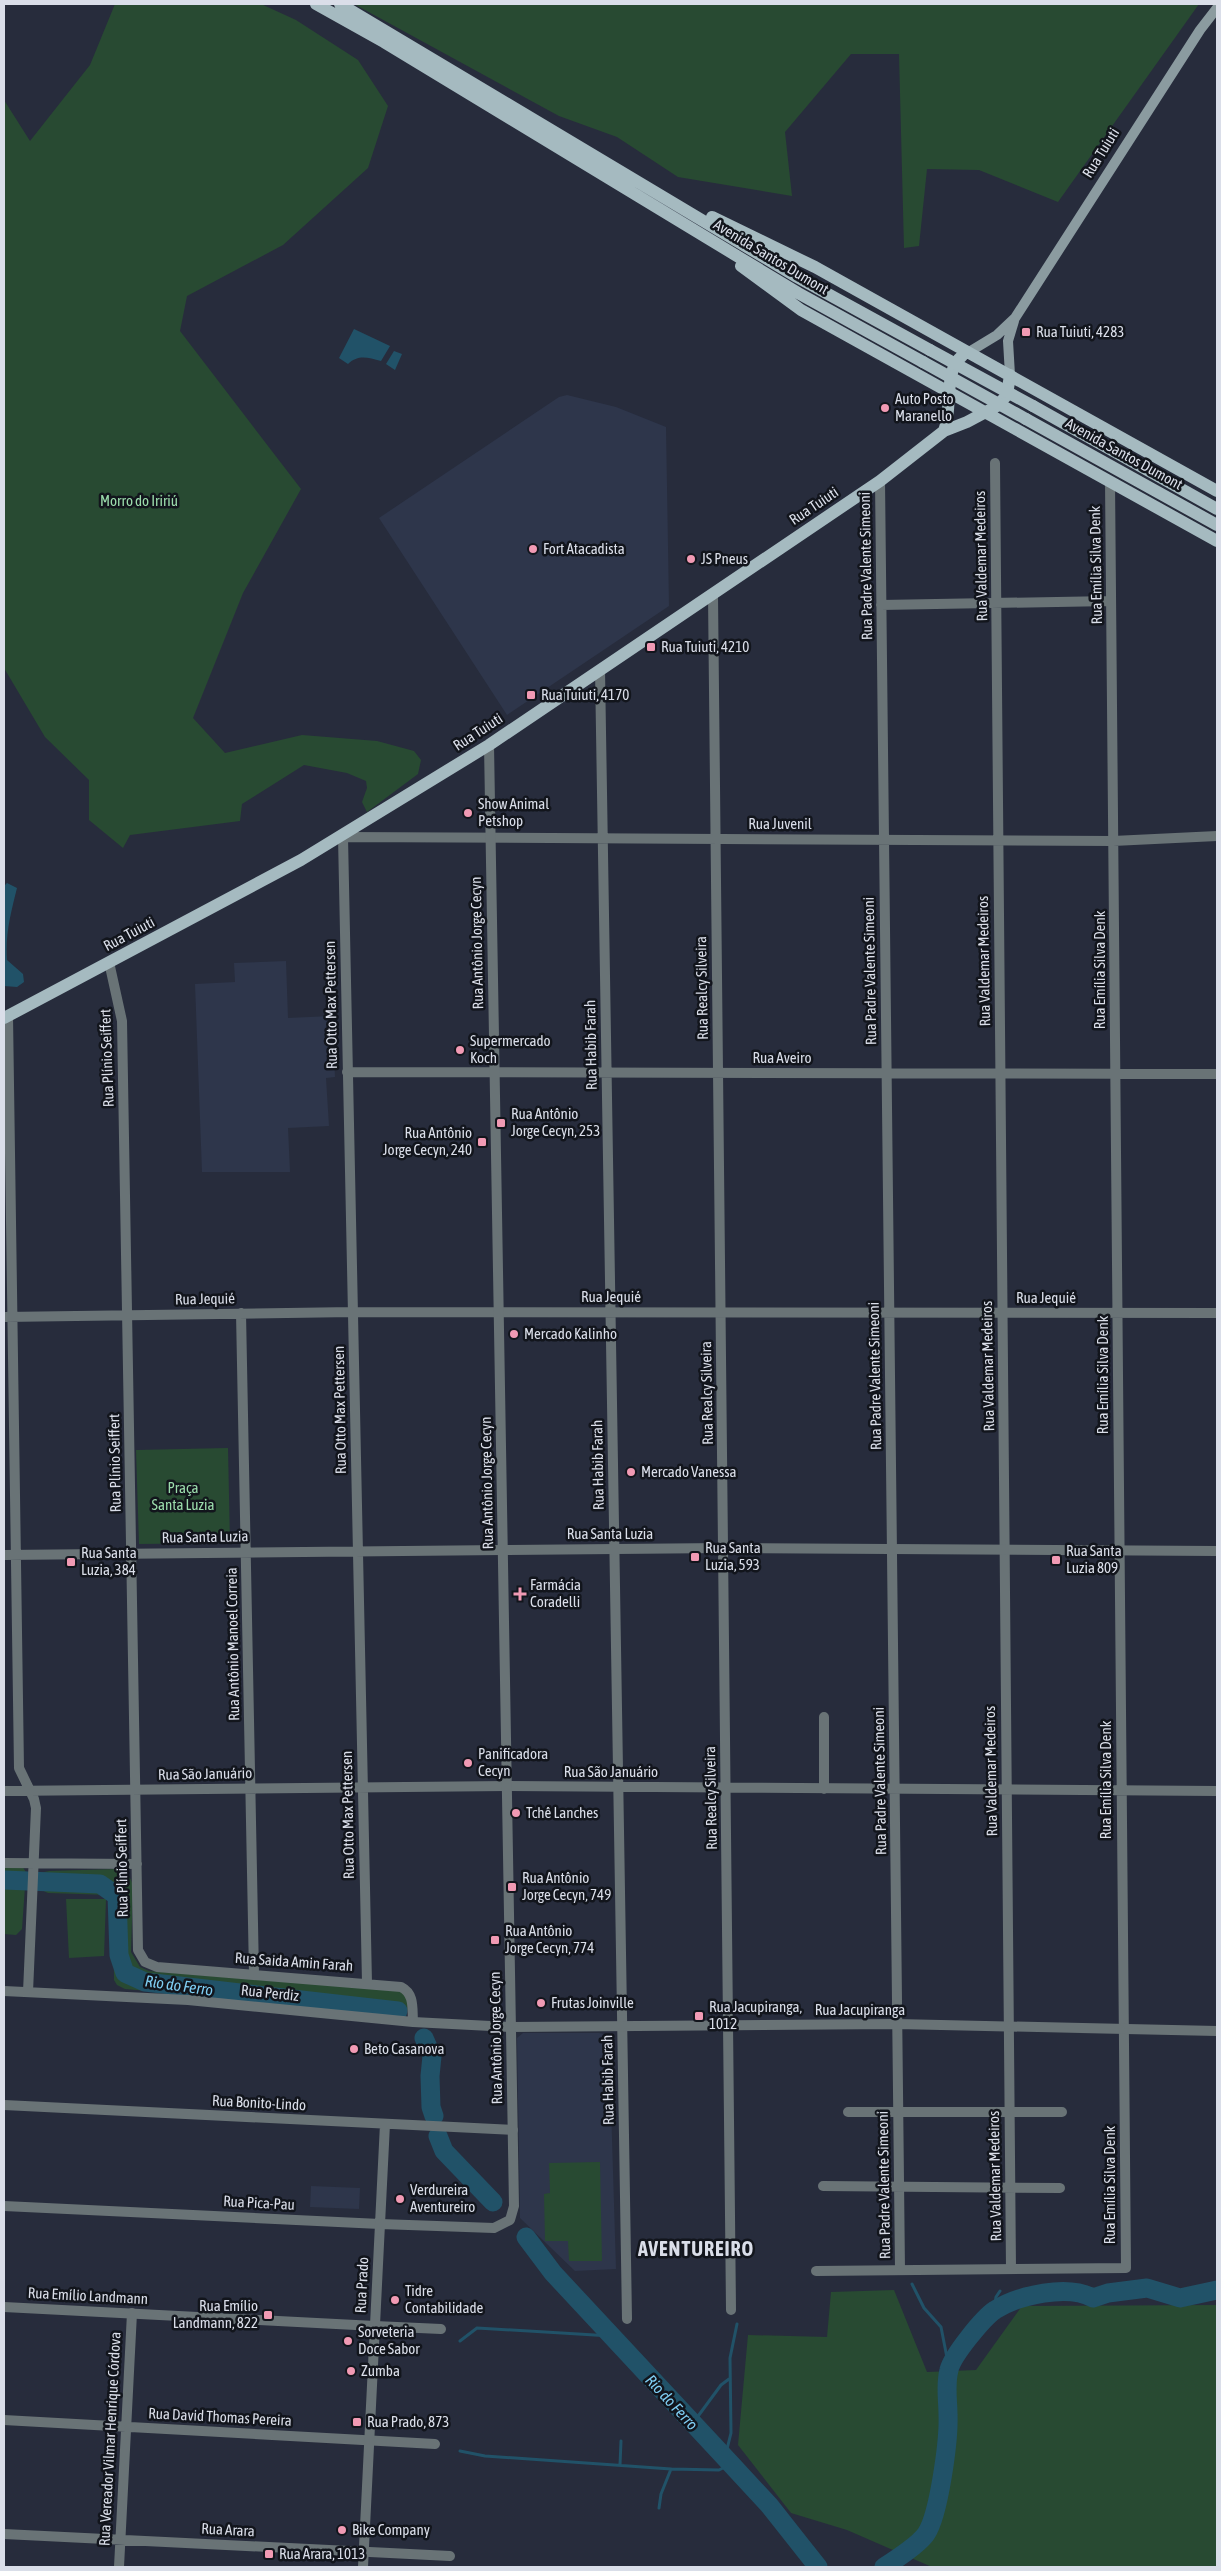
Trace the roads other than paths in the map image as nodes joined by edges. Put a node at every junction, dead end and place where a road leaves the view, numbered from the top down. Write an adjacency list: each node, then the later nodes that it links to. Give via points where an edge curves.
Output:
1 (316, 4): 5 (main road, Avenida Santos Dumont)
2 (340, 4): 4 (main road, Avenida Santos Dumont)
3 (1217, 8): 6 (main road, Rua Tuiuti)
4 (635, 180): 7 (main road, via 815,267); 18 (main road, Avenida Santos Dumont, bridge, via 797,277)
5 (696, 230): 9 (main road, via 801,310); 19 (main road, Avenida Santos Dumont, bridge, via 809,299)
6 (1015, 318): 7 (main road, Rua Tuiuti, via 997,335); 8 (main road, Rua Tuiuti, via 1008,341)
7 (969, 352): 8 (main road); 9 (main road, Rua Tuiuti, via 956,360)
8 (1010, 375): 10 (main road, Rua Tuiuti, via 1007,395); 17 (main road)
9 (951, 392): 10 (main road); 13 (main road, Rua Tuiuti)
10 (986, 412): 11 (main road, Rua Tuiuti); 12 (main road)
11 (967, 422): 12 (main road); 13 (main road, Rua Tuiuti)
12 (1003, 422): 16 (main road)
13 (944, 431): 15 (main road, Rua Tuiuti)
14 (995, 462): 23 (street, Rua Valdemar Medeiros)
15 (880, 481): 21 (main road, Rua Tuiuti); 24 (street, Rua Padre Valente Simeoni)
16 (1110, 481): 20 (main road); 22 (street, Rua Emília Silva Denk)
17 (1217, 491)
18 (1217, 509)
19 (1217, 525)
20 (1217, 540)
21 (713, 595): 25 (main road, Rua Tuiuti); 31 (street, Rua Realcy Silveira)
22 (1112, 601): 23 (street); 34 (street, Rua Emília Silva Denk)
23 (996, 603): 24 (street); 33 (street, Rua Valdemar Medeiros)
24 (881, 605): 32 (street, Rua Padre Valente Simeoni)
25 (600, 670): 26 (main road, Rua Tuiuti); 30 (street, Rua Habib Farah)
26 (489, 745): 27 (main road, Rua Tuiuti); 29 (street, Rua Antônio Jorge Cecyn)
27 (342, 836): 29 (street, Rua Juvenil); 35 (main road, Rua Tuiuti); 37 (street, Rua Otto Max Pettersen)
28 (1217, 836): 34 (street, Rua Juvenil)
29 (491, 837): 30 (street, Rua Juvenil); 38 (street, Rua Antônio Jorge Cecyn)
30 (603, 838): 31 (street, Rua Juvenil); 39 (street, Rua Habib Farah)
31 (716, 838): 32 (street, Rua Juvenil); 40 (street, Rua Realcy Silveira)
32 (884, 839): 33 (street, Rua Juvenil); 41 (street, Rua Padre Valente Simeoni)
33 (998, 840): 34 (street, Rua Juvenil); 42 (street, Rua Valdemar Medeiros)
34 (1114, 840): 43 (street, Rua Emília Silva Denk)
35 (110, 962): 36 (main road, Rua Tuiuti); 54 (street, Rua Plínio Seiffert, via 122,1021)
36 (6, 1017): 55 (street)
37 (347, 1072): 38 (street, Rua Aveiro); 45 (street, Rua Otto Max Pettersen)
38 (494, 1072): 39 (street, Rua Aveiro); 46 (street, Rua Antônio Jorge Cecyn)
39 (606, 1072): 40 (street, Rua Aveiro); 47 (street, Rua Habib Farah)
40 (718, 1073): 41 (street, Rua Aveiro); 48 (street, Rua Realcy Silveira)
41 (887, 1073): 42 (street, Rua Aveiro); 49 (street, Rua Padre Valente Simeoni)
42 (1000, 1074): 43 (street, Rua Aveiro); 50 (street, Rua Valdemar Medeiros)
43 (1115, 1074): 44 (street, Rua Aveiro); 52 (street, Rua Emília Silva Denk)
44 (1217, 1074)
45 (353, 1312): 46 (street, Rua Jequié); 51 (street, Rua Jequié); 59 (street, Rua Otto Max Pettersen)
46 (499, 1312): 47 (street, Rua Jequié); 60 (street, Rua Antônio Jorge Cecyn)
47 (611, 1312): 48 (street, Rua Jequié); 57 (street, Rua Habib Farah)
48 (721, 1312): 49 (street, Rua Jequié); 56 (street, Rua Realcy Silveira)
49 (889, 1312): 50 (street, Rua Jequié); 58 (street, Rua Padre Valente Simeoni)
50 (1002, 1312): 52 (street, Rua Jequié); 61 (street, Rua Valdemar Medeiros)
51 (241, 1313): 54 (street, Rua Jequié); 63 (street, Rua Antônio Manoel Correia)
52 (1118, 1313): 53 (street, Rua Jequié); 62 (street, Rua Emília Silva Denk)
53 (1217, 1313)
54 (127, 1315): 55 (street, Rua Jequié); 65 (street, Rua Plínio Seiffert)
55 (8, 1317): 67 (street)
56 (723, 1548): 57 (street, Rua Santa Luzia); 58 (street, Rua Santa Luzia); 73 (street, Rua Realcy Silveira)
57 (614, 1549): 60 (street, Rua Santa Luzia); 71 (street, Rua Habib Farah)
58 (892, 1549): 61 (street, Rua Santa Luzia); 75 (street, Rua Padre Valente Simeoni)
59 (358, 1550): 60 (street, Rua Santa Luzia); 63 (street, Rua Santa Luzia); 70 (street, Rua Otto Max Pettersen)
60 (503, 1550): 69 (street, Rua Antônio Jorge Cecyn)
61 (1004, 1550): 62 (street, Rua Santa Luzia); 77 (street, Rua Valdemar Medeiros)
62 (1120, 1551): 64 (street, Rua Santa Luzia); 80 (street, Rua Emília Silva Denk)
63 (246, 1552): 65 (street, Rua Santa Luzia); 72 (street, Rua Antônio Manoel Correia)
64 (1217, 1552)
65 (131, 1553): 67 (street, Rua Santa Luzia); 76 (street, Rua Plínio Seiffert)
66 (4, 1555): 67 (street, Rua Santa Luzia)
67 (16, 1555): 79 (street, via 19,1768)
68 (824, 1717): 74 (street)
69 (507, 1786): 70 (street, Rua São Januário); 71 (street, Rua São Januário); 94 (street, Rua Antônio Jorge Cecyn)
70 (363, 1787): 72 (street, Rua São Januário); 87 (street, Rua Otto Max Pettersen)
71 (618, 1787): 73 (street, Rua São Januário); 93 (street, Rua Habib Farah)
72 (250, 1788): 76 (street, Rua São Januário); 86 (street, Rua Antônio Manoel Correia)
73 (726, 1788): 74 (street, Rua São Januário); 92 (street, Rua Realcy Silveira)
74 (824, 1789): 75 (street, Rua São Januário)
75 (895, 1789): 77 (street, Rua São Januário); 91 (street, Rua Padre Valente Simeoni)
76 (135, 1790): 79 (street, Rua São Januário); 83 (street, Rua Plínio Seiffert)
77 (1006, 1790): 80 (street, Rua São Januário); 95 (street, Rua Valdemar Medeiros)
78 (4, 1791): 79 (street, Rua São Januário)
79 (30, 1791): 84 (street, via 36,1808)
80 (1122, 1791): 81 (street, Rua São Januário); 96 (street, Rua Emília Silva Denk)
81 (1217, 1791)
82 (4, 1863): 84 (street)
83 (137, 1864): 84 (street); 85 (street, Rua Plínio Seiffert, via 138,1950)
84 (33, 1869): 89 (street)
85 (145, 1962): 86 (street, Rua Saida Amin Farah, via 157,1968)
86 (254, 1974): 87 (street, Rua Saida Amin Farah)
87 (367, 1983): 90 (street, Rua Saida Amin Farah, via 405,1989 412,1999)
88 (4, 1991): 89 (street, Rua Perdiz)
89 (28, 1992): 90 (street, Rua Perdiz, via 188,2000)
90 (413, 2022): 94 (street, Rua Jacupiranga)
91 (898, 2024): 92 (street, Rua Jacupiranga); 95 (street, Rua Jacupiranga); 100 (street, Rua Padre Valente Simeoni)
92 (728, 2025): 93 (street, Rua Jacupiranga); 116 (street, Rua Realcy Silveira)
93 (622, 2026): 94 (street, Rua Jacupiranga); 118 (street, Rua Habib Farah)
94 (511, 2027): 104 (street, Rua Antônio Jorge Cecyn)
95 (1009, 2027): 96 (street, Rua Jacupiranga); 101 (street, Rua Valdemar Medeiros)
96 (1124, 2029): 97 (street, Rua Jacupiranga); 112 (street, Rua Emília Silva Denk, via 1126,2268)
97 (1217, 2031)
98 (4, 2106): 103 (street, Rua Bonito-Lindo)
99 (848, 2112): 100 (street)
100 (899, 2112): 101 (street); 106 (street, Rua Padre Valente Simeoni)
101 (1009, 2112): 102 (street); 107 (street, Rua Valdemar Medeiros)
102 (1062, 2112)
103 (385, 2124): 104 (street, Rua Bonito-Lindo); 111 (street, Rua Prado)
104 (513, 2130): 110 (street, Rua Antônio Jorge Cecyn, via 514,2206)
105 (823, 2186): 106 (street)
106 (899, 2187): 107 (street); 113 (street, Rua Padre Valente Simeoni)
107 (1010, 2188): 108 (street); 112 (street, Rua Valdemar Medeiros)
108 (1060, 2188)
109 (4, 2206): 111 (street, Rua Pica-Pau)
110 (510, 2220): 111 (street, Rua Pica-Pau, via 494,2228)
111 (380, 2224): 119 (street, Rua Prado)
112 (1011, 2269): 113 (street)
113 (900, 2270): 114 (street)
114 (816, 2271)
115 (4, 2307): 117 (street, Rua Emílio Landmann)
116 (732, 2310)
117 (132, 2313): 119 (street, Rua Emílio Landmann); 122 (street, Rua Vereador Vilmar Henrique Córdova)
118 (627, 2319)
119 (375, 2326): 120 (street, Rua Emílio Landmann); 123 (street, Rua Prado)
120 (441, 2329)
121 (4, 2420): 122 (street, Rua David Thomas Pereira)
122 (126, 2427): 123 (street, Rua David Thomas Pereira); 126 (street, Rua Vereador Vilmar Henrique Córdova)
123 (370, 2441): 124 (street, Rua David Thomas Pereira); 127 (street, Rua Prado)
124 (435, 2444)
125 (4, 2534): 126 (street, Rua Arara)
126 (120, 2540): 127 (street, Rua Arara); 129 (street, Rua Vereador Vilmar Henrique Córdova)
127 (364, 2552): 128 (street, Rua Arara); 130 (street, Rua Prado)
128 (450, 2556)
129 (119, 2567)
130 (363, 2567)

